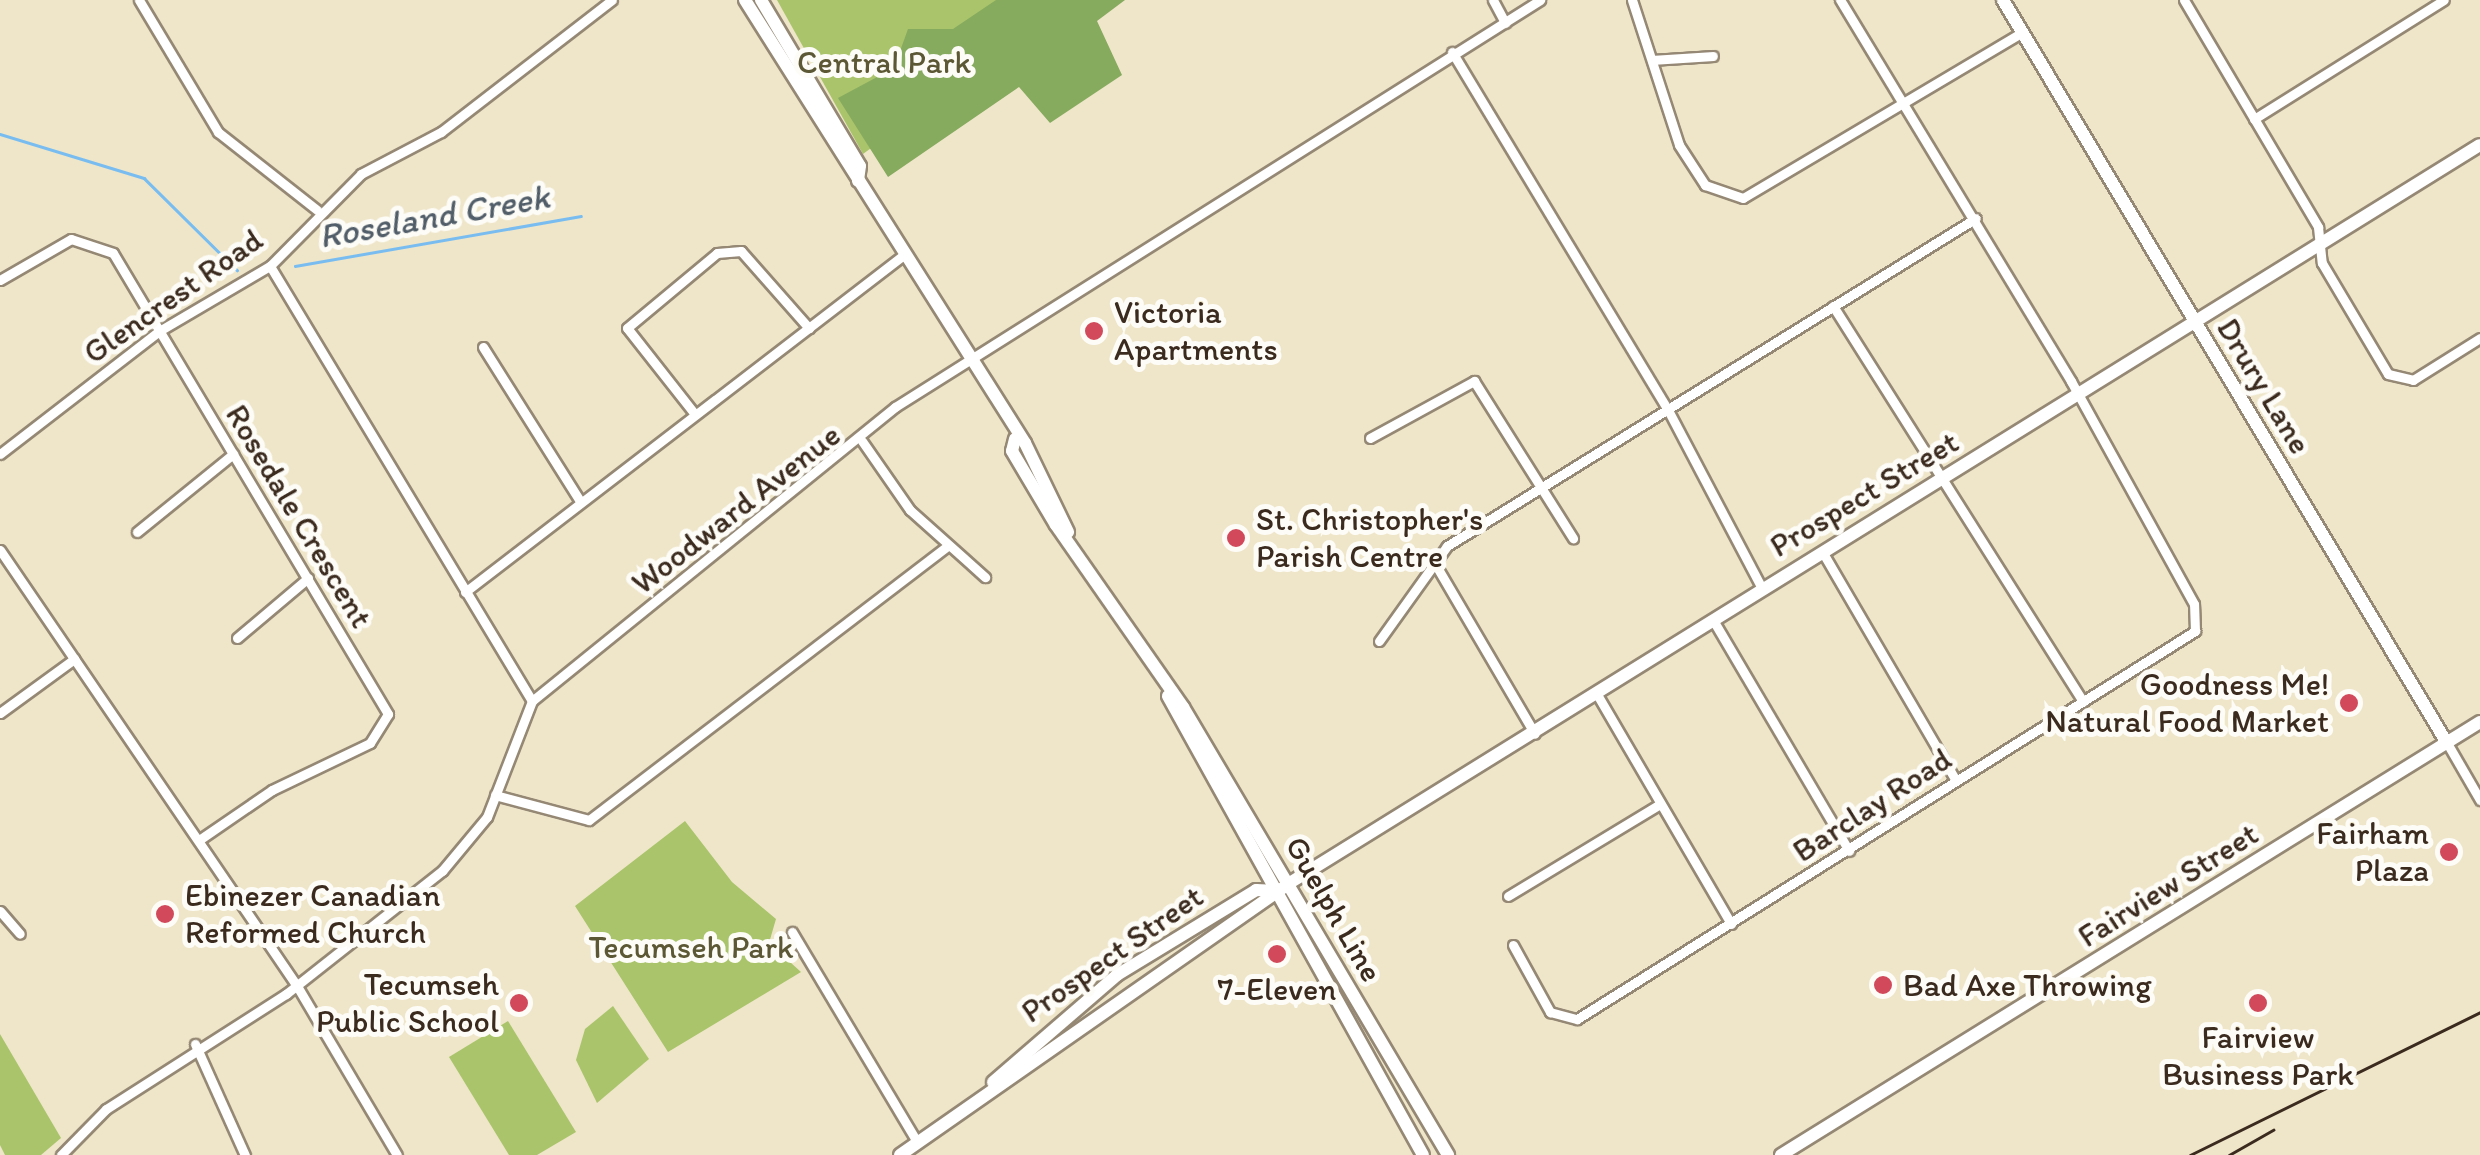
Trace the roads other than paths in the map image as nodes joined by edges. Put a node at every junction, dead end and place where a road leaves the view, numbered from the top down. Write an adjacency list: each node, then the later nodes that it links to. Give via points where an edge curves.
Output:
1 (139, 0): 22 (street, via 218,132)
2 (612, 0): 22 (street, Glencrest Road, via 468,114)
3 (746, 0): 21 (street, Guelph Line)
4 (762, 0): 21 (street, Guelph Line, via 860,166)
5 (1493, 0): 13 (street)
6 (1540, 0): 13 (street, Woodward Avenue)
7 (1632, 0): 17 (street)
8 (1840, 0): 18 (street)
9 (2003, 0): 14 (street, Drury Lane)
10 (2202, 0): 12 (street)
11 (2444, 0): 19 (street)
12 (2186, 4): 19 (street)
13 (1505, 23): 15 (street, Woodward Avenue)
14 (2021, 32): 18 (street); 29 (street, Drury Lane)
15 (1452, 52): 34 (street, Woodward Avenue); 36 (street)
16 (1714, 56): 17 (street)
17 (1652, 60): 18 (street, via 1679,145 1705,185 1729,197 1756,194)
18 (1906, 103): 23 (street)
19 (2254, 119): 24 (street)
20 (2480, 145): 24 (street, Prospect Street)
21 (858, 181): 25 (street, Guelph Line)
22 (318, 210): 26 (street, Glencrest Road)
23 (1976, 218): 28 (street); 35 (street)
24 (2320, 245): 29 (street, Prospect Street); 32 (street, via 2322,263 2399,382)
25 (901, 257): 30 (street); 34 (street, Guelph Line)
26 (270, 266): 31 (street, Glencrest Road); 54 (street)
27 (0, 280): 31 (street, Rosedale Crescent, via 49,247 94,243 113,254)
28 (1834, 306): 36 (street); 42 (street)
29 (2194, 323): 35 (street, Prospect Street); 65 (street, Drury Lane)
30 (809, 328): 37 (street); 37 (street, via 741,251 717,253 627,328)
31 (159, 330): 40 (street, Glencrest Road); 41 (street, Rosedale Crescent)
32 (2480, 338)
33 (483, 347): 44 (street)
34 (965, 357): 39 (street, Woodward Avenue); 72 (street, Guelph Line, via 1060,504 1068,532 1168,696 1169,714)
35 (2074, 396): 42 (street, Prospect Street); 61 (street, Barclay Road, via 2199,618 2195,632)
36 (1668, 410): 43 (street); 53 (street)
37 (694, 413): 44 (street)
38 (1370, 438): 43 (street, via 1474,381)
39 (862, 441): 47 (street); 60 (street, Woodward Avenue)
40 (0, 454)
41 (232, 454): 45 (street); 52 (street, Rosedale Crescent)
42 (1942, 480): 49 (street, Prospect Street); 61 (street)
43 (1542, 489): 46 (street); 50 (street)
44 (580, 501): 54 (street)
45 (137, 532)
46 (1574, 538)
47 (947, 546): 51 (street); 67 (street, via 590,820)
48 (0, 550): 58 (street)
49 (1822, 553): 53 (street, Prospect Street); 66 (street)
50 (1434, 562): 57 (street); 64 (street)
51 (985, 577)
52 (308, 578): 56 (street); 70 (street, Rosedale Crescent, via 388,714 385,732)
53 (1762, 588): 55 (street, Prospect Street)
54 (465, 592): 60 (street)
55 (1713, 620): 59 (street, Prospect Street); 71 (street)
56 (236, 638)
57 (1379, 641)
58 (74, 659): 62 (street); 70 (street)
59 (1598, 696): 64 (street, Prospect Street); 69 (street)
60 (532, 701): 67 (street)
61 (2083, 702): 66 (street, Barclay Road)
62 (0, 714)
63 (2480, 722): 65 (street, Fairview Street)
64 (1535, 734): 72 (street, Prospect Street)
65 (2446, 743): 68 (street, Drury Lane); 88 (street, Fairview Street)
66 (1956, 781): 71 (street, Barclay Road)
67 (495, 795): 79 (street, via 442,872)
68 (2480, 800)
69 (1660, 804): 73 (street); 75 (street)
70 (199, 840): 79 (street)
71 (1849, 851): 75 (street, Barclay Road)
72 (1282, 888): 81 (street, Prospect Street, via 1256,890 1117,975); 86 (street, Guelph Line); 87 (street, Guelph Line)
73 (1508, 896)
74 (0, 911): 77 (street)
75 (1732, 924): 78 (street, Barclay Road, via 1562,1020)
76 (792, 932): 81 (street)
77 (20, 934)
78 (1513, 945)
79 (297, 986): 80 (street); 84 (street)
80 (196, 1044): 82 (street); 83 (street)
81 (916, 1142): 85 (street, Prospect Street)
82 (61, 1155)
83 (245, 1155)
84 (397, 1155)
85 (900, 1155)
86 (1423, 1155)
87 (1448, 1155)
88 (1781, 1155)

